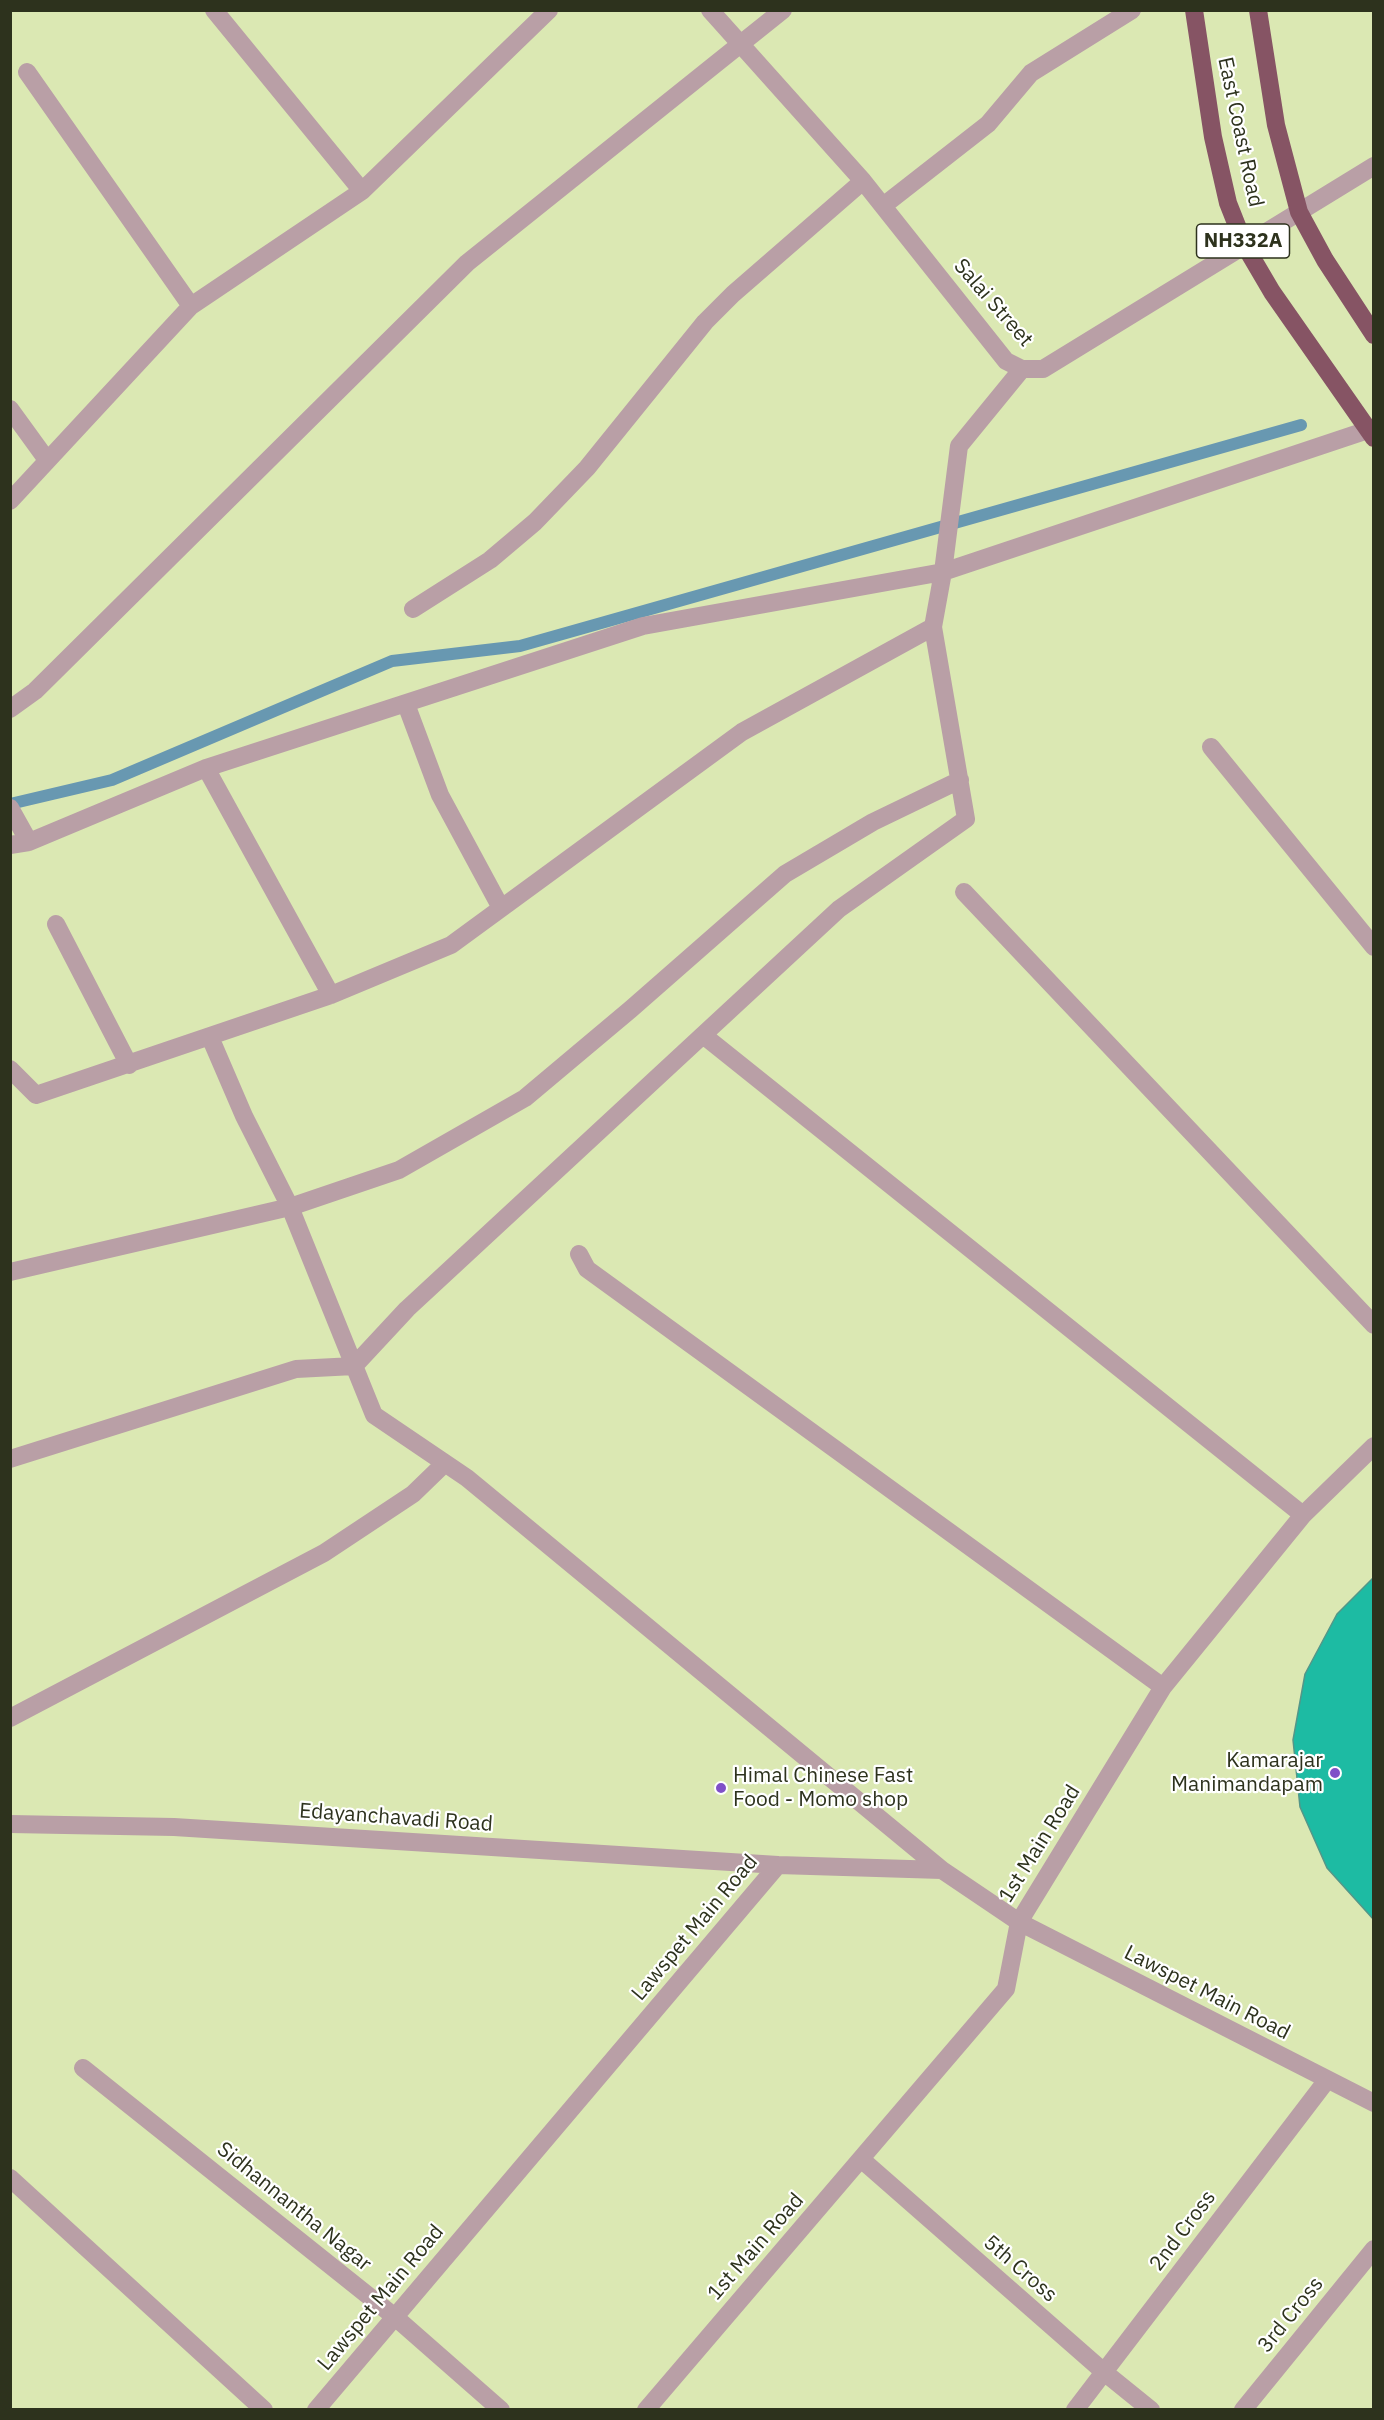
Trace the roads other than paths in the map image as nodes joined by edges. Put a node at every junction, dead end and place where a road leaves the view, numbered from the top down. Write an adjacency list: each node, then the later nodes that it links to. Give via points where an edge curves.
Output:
1 (214, 10): 12 (street)
2 (549, 10): 12 (street)
3 (710, 10): 8 (street, Salai Street)
4 (783, 10): 8 (street)
5 (1132, 10): 13 (street, via 1031,73 988,124)
6 (1194, 10): 15 (highway, East Coast Road / NH332A, via 1213,137 1228,203)
7 (1258, 10): 14 (highway, East Coast Road / NH332A, via 1276,125)
8 (741, 43): 11 (street, Salai Street); 27 (street, via 467,263 35,691)
9 (27, 72): 16 (street)
10 (1374, 166): 14 (street, Salai Street)
11 (863, 181): 13 (street, Salai Street); 24 (street, via 705,322 587,468 535,522 490,560)
12 (362, 190): 16 (street)
13 (883, 206): 18 (street, Salai Street, via 1006,361)
14 (1299, 212): 15 (street, Salai Street); 17 (highway, East Coast Road / NH332A)
15 (1245, 246): 18 (street, Salai Street, via 1043,369); 20 (highway, East Coast Road / NH332A, via 1272,292)
16 (191, 306): 21 (street)
17 (1374, 334)
18 (1022, 369): 23 (street, via 959,446)
19 (10, 409): 21 (street)
20 (1371, 434): 23 (street)
21 (47, 460): 22 (street)
22 (10, 501)
23 (943, 572): 25 (street); 26 (street, via 643,626)
24 (413, 609)
25 (933, 627): 30 (street); 34 (street, via 742,732)
26 (406, 704): 29 (street); 34 (street, via 440,795)
27 (10, 709)
28 (1211, 747): 36 (street)
29 (206, 768): 32 (street); 37 (street)
30 (960, 780): 38 (street, via 966,819 839,909); 42 (street, via 873,822 785,874 525,1098 399,1170)
31 (10, 808): 32 (street)
32 (20, 843)
33 (964, 892): 45 (street)
34 (501, 909): 37 (street, via 452,945)
35 (56, 924): 40 (street)
36 (1374, 947)
37 (331, 994): 39 (street)
38 (703, 1035): 46 (street, via 408,1309); 50 (street)
39 (210, 1037): 40 (street); 42 (street)
40 (129, 1065): 41 (street, via 36,1095)
41 (10, 1069)
42 (290, 1208): 44 (street); 46 (street)
43 (579, 1254): 51 (street, via 587,1269)
44 (10, 1272)
45 (1374, 1325)
46 (354, 1366): 48 (street, via 296,1370); 49 (street, via 374,1415)
47 (1374, 1446): 50 (street, 1st Main Road)
48 (10, 1459)
49 (445, 1463): 52 (street, via 413,1494 324,1553); 55 (street)
50 (1303, 1515): 51 (street, 1st Main Road)
51 (1163, 1687): 56 (street, 1st Main Road)
52 (10, 1718)
53 (10, 1824): 54 (street, Edayanchavadi Road, via 174,1827)
54 (778, 1865): 55 (street, Lawspet Main Road); 63 (street, Lawspet Main Road)
55 (942, 1870): 56 (street, Lawspet Main Road)
56 (1019, 1922): 58 (street, Lawspet Main Road); 60 (street, 1st Main Road, via 1006,1989)
57 (83, 2068): 63 (street, Sidhannantha Nagar)
58 (1327, 2080): 59 (street, Lawspet Main Road); 64 (street, 2nd Cross)
59 (1374, 2103)
60 (861, 2159): 64 (street, 5th Cross); 68 (street, 1st Main Road)
61 (10, 2178): 65 (street)
62 (1374, 2249): 71 (street, 3rd Cross)
63 (395, 2317): 66 (street, Lawspet Main Road); 67 (street, Sidhannantha Nagar)
64 (1104, 2372): 69 (street, 2nd Cross); 70 (street, 5th Cross)
65 (264, 2409)
66 (316, 2409)
67 (501, 2409)
68 (646, 2409)
69 (1075, 2409)
70 (1151, 2409)
71 (1243, 2409)

